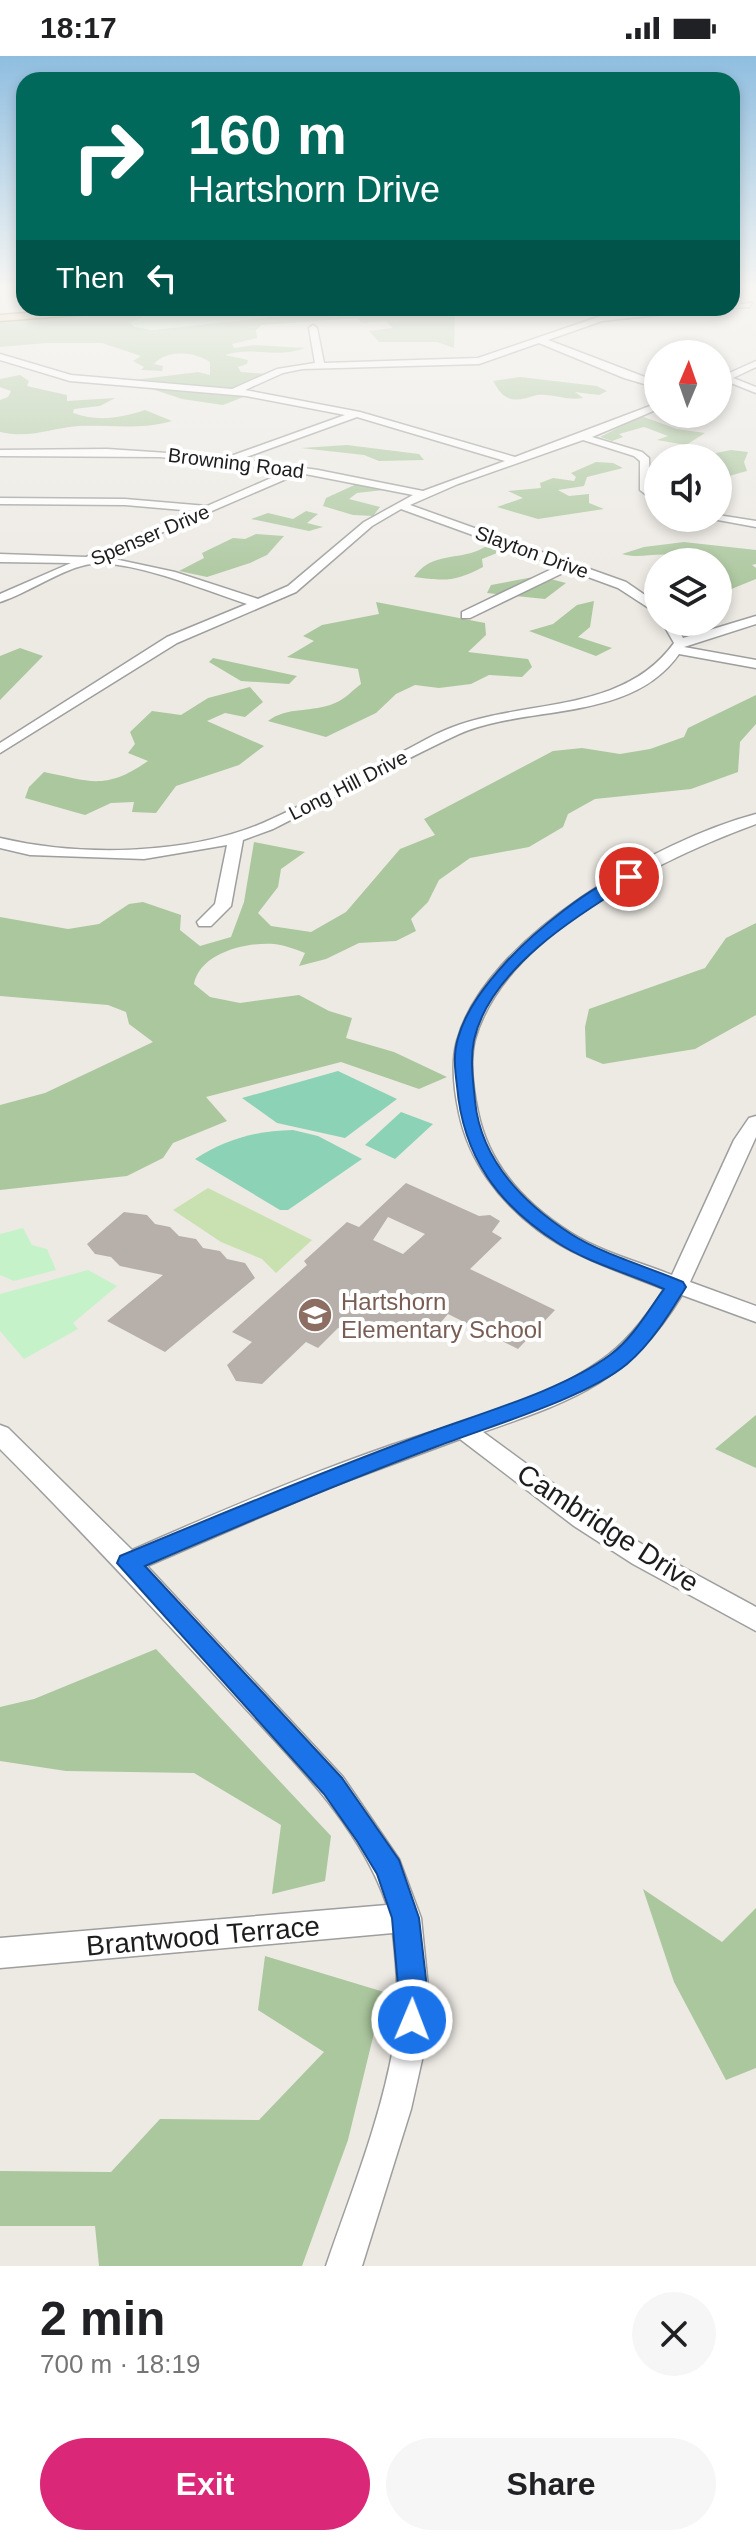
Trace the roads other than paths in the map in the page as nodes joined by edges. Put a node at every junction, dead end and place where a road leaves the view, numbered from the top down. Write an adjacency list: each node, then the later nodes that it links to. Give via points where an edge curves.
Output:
1 (192, 389): 3 (street)
2 (238, 389): 3 (street)
3 (231, 392): 5 (street)
4 (644, 412): 6 (street)
5 (357, 414): 8 (street); 10 (street)
6 (583, 437): 9 (street); 10 (street)
7 (0, 453): 8 (street, Browning Road, via 123,451)
8 (229, 459): 11 (street, Browning Road)
9 (644, 459)
10 (513, 460): 12 (street)
11 (299, 470): 12 (street, Browning Road); 15 (street, Spenser Drive)
12 (422, 494): 14 (street)
13 (0, 501): 15 (street)
14 (400, 505): 20 (street, Slayton Drive); 23 (street, via 368,524 292,589)
15 (212, 509): 19 (street, Spenser Drive)
16 (732, 520): 17 (street)
17 (756, 523)
18 (0, 558): 19 (street)
19 (94, 559): 21 (street, Spenser Drive); 23 (street, via 144,567)
20 (569, 565): 22 (street, Slayton Drive, via 622,585); 24 (street)
21 (0, 598)
22 (644, 600)
23 (257, 603): 29 (street, via 172,640)
24 (466, 615)
25 (756, 620): 27 (street, Long Hill Drive)
26 (674, 636): 27 (street)
27 (679, 646): 28 (street); 31 (street, Long Hill Drive, via 658,674 639,685 457,730 268,826)
28 (756, 664)
29 (0, 749)
30 (756, 819): 35 (street, via 677,850 580,906 529,947 492,988 466,1038 468,1116 497,1179 519,1204 566,1240)
31 (236, 837): 32 (street, Long Hill Drive, via 144,854 42,851); 33 (street, via 223,906)
32 (0, 843)
33 (205, 922)
34 (756, 1122): 35 (street)
35 (676, 1287): 36 (street); 37 (street, via 638,1340 611,1365)
36 (756, 1314)
37 (464, 1430): 39 (street, via 320,1482); 40 (street, Cambridge Drive, via 583,1519)
38 (0, 1434): 39 (street)
39 (128, 1563): 41 (street, via 333,1786 389,1869)
40 (756, 1620)
41 (406, 1918): 42 (street, Brantwood Terrace); 43 (street, via 413,1997 410,2042 383,2152)
42 (0, 1953)
43 (344, 2266)

